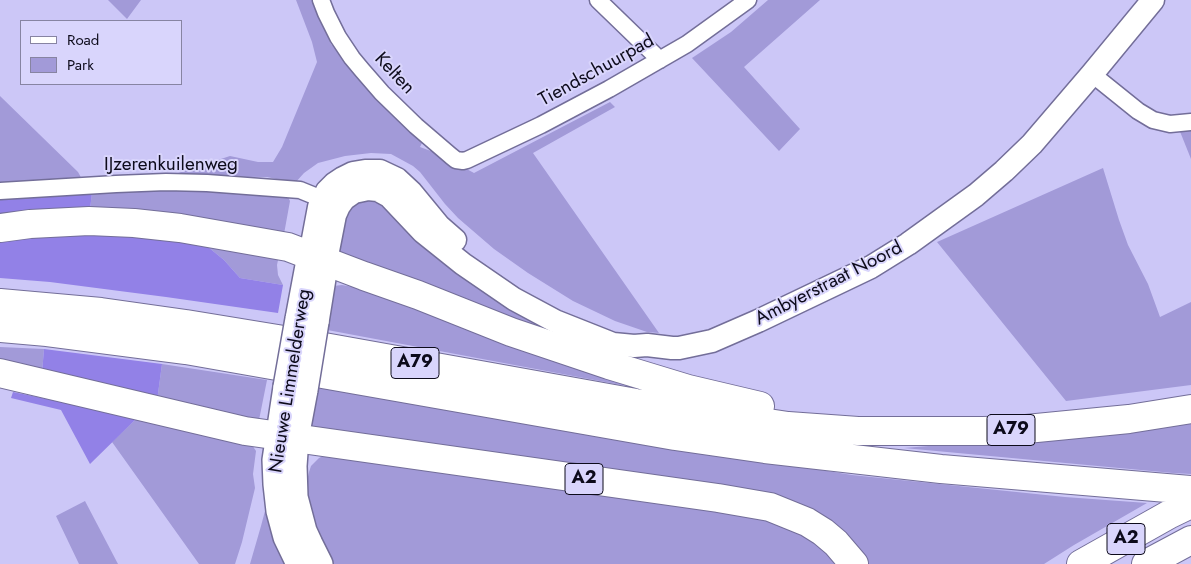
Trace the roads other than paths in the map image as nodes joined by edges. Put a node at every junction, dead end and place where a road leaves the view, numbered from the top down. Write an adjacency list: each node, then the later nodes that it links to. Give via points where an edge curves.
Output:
1 (321, 0): 8 (street, Kelten, via 352,58 382,93)
2 (598, 0): 5 (street)
3 (748, 0): 5 (street, Tiendschuurpad)
4 (1153, 0): 6 (street, Ambyerstraat Noord)
5 (660, 60): 8 (street, Tiendschuurpad, via 541,125 468,160)
6 (1092, 74): 7 (street, via 1153,120 1170,124); 10 (street, Ambyerstraat Noord, via 1032,144 989,184 908,244 841,282 734,332 679,348 613,344 555,322 463,264 412,221 389,196 378,190 354,192)
7 (1191, 122)
8 (456, 160)
9 (0, 191): 10 (street, IJzerenkuilenweg, via 166,182 207,183 300,190)
10 (331, 203): 12 (street, via 319,208)
11 (0, 228): 12 (highway, A79, via 79,222 134,223 288,247)
12 (318, 258): 17 (highway, A79, via 511,332 609,365 688,389 780,411); 18 (main road, Nieuwe Limmelderweg, bridge)
13 (0, 303): 17 (highway, A79, via 186,324 655,406)
14 (0, 328): 19 (highway, A79, via 186,350 764,449 941,469)
15 (0, 373): 18 (highway, via 245,431)
16 (1191, 409): 17 (highway, A79, via 1129,419 1016,430 918,432)
17 (830, 429)
18 (287, 437): 22 (main road, Nieuwe Limmelderweg, via 275,460 276,484 286,537); 23 (main road, Nieuwe Limmelderweg, via 294,466 295,498 304,531); 24 (highway, A2, via 770,507 823,532)
19 (1183, 488)
20 (1181, 509): 25 (highway, A2)
21 (1191, 540): 26 (highway, A2)
22 (298, 564)
23 (320, 564)
24 (854, 564)
25 (1081, 564)
26 (1146, 564)

